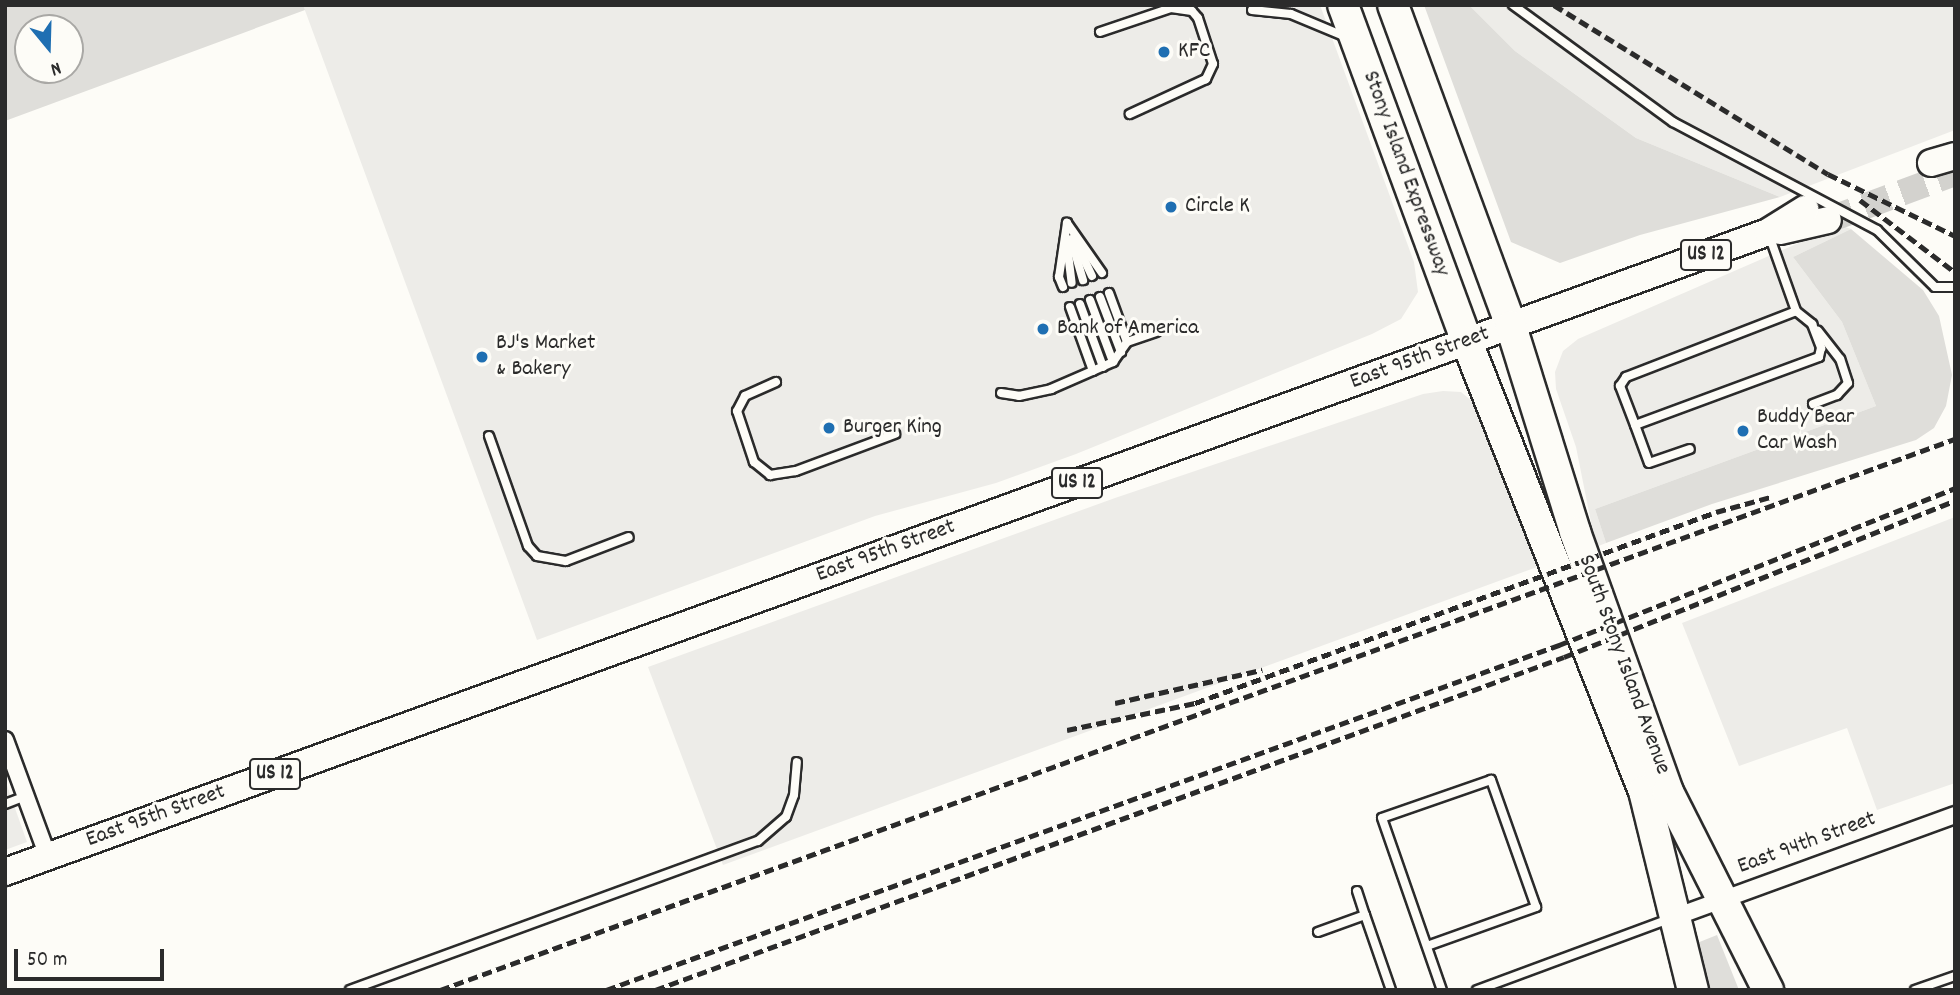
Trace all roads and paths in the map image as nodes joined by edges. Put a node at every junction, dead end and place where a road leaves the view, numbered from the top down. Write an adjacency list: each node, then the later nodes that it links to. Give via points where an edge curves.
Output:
1 (1257, 5): 6 (lane, via 1252,10 1291,14)
2 (1343, 5): 6 (highway, Stony Island Expressway)
3 (1393, 5): 24 (highway, Stony Island Expressway)
4 (1513, 5): 16 (lane, via 1673,122 1877,230 1935,287)
5 (1100, 32): 7 (lane, via 1171,8 1192,11 1198,18 1213,64 1206,79)
6 (1357, 43): 27 (highway, Stony Island Expressway)
7 (1130, 114)
8 (1817, 215): 10 (main road, East 95th Street / US 12)
9 (1067, 223): 11 (lane); 12 (lane); 13 (lane); 14 (lane); 15 (lane, via 1059,277)
10 (1768, 232): 22 (lane); 24 (main road, East 95th Street / US 12)
11 (1102, 273)
12 (1092, 276)
13 (1083, 280)
14 (1072, 283)
15 (1063, 286)
16 (1955, 287)
17 (1109, 293): 26 (lane)
18 (1100, 297): 28 (lane)
19 (1090, 300): 29 (lane)
20 (1080, 304): 30 (lane)
21 (1070, 307): 31 (lane)
22 (1796, 311): 23 (lane); 35 (lane, via 1626,377 1620,386)
23 (1812, 324): 34 (lane, via 1840,359 1848,383 1838,395); 35 (lane, via 1821,348 1819,357)
24 (1511, 326): 27 (main road, East 95th Street / US 12); 48 (highway, South Stony Island Avenue, via 1575,532 1668,792)
25 (1156, 332): 26 (lane)
26 (1127, 342): 28 (lane)
27 (1467, 342): 45 (main road, East 95th Street / US 12); 50 (highway, South Stony Island Avenue, via 1644,791)
28 (1121, 352): 29 (lane)
29 (1113, 362): 30 (lane)
30 (1103, 366): 31 (lane)
31 (1093, 371): 33 (lane, via 1032,394)
32 (776, 382): 36 (lane, via 745,396 737,411 754,462 770,475 796,471)
33 (1001, 393)
34 (1814, 404)
35 (1634, 425): 38 (lane, via 1649,464)
36 (895, 435)
37 (489, 436): 39 (lane, via 528,546 537,556 566,561)
38 (1690, 449)
39 (629, 537)
40 (5, 740): 42 (street)
41 (797, 762): 54 (lane, via 794,795 786,817 758,841)
42 (26, 796): 43 (lane); 45 (street)
43 (5, 804)
44 (1955, 815): 48 (street, East 94th Street)
45 (48, 856): 46 (main road, East 95th Street / US 12)
46 (5, 872)
47 (1357, 891): 49 (lane)
48 (1725, 898): 50 (street, East 94th Street); 59 (highway, South Stony Island Avenue)
49 (1365, 915): 51 (lane); 55 (lane)
50 (1675, 917): 57 (lane); 58 (highway, South Stony Island Avenue)
51 (1318, 932)
52 (1427, 946): 52 (lane, via 1536,907 1492,780 1382,818); 56 (lane)
53 (1951, 977): 60 (lane); 61 (lane)
54 (350, 990)
55 (1391, 990)
56 (1442, 990)
57 (1477, 990)
58 (1693, 990)
59 (1768, 990)
60 (1915, 990)
61 (1952, 990)

